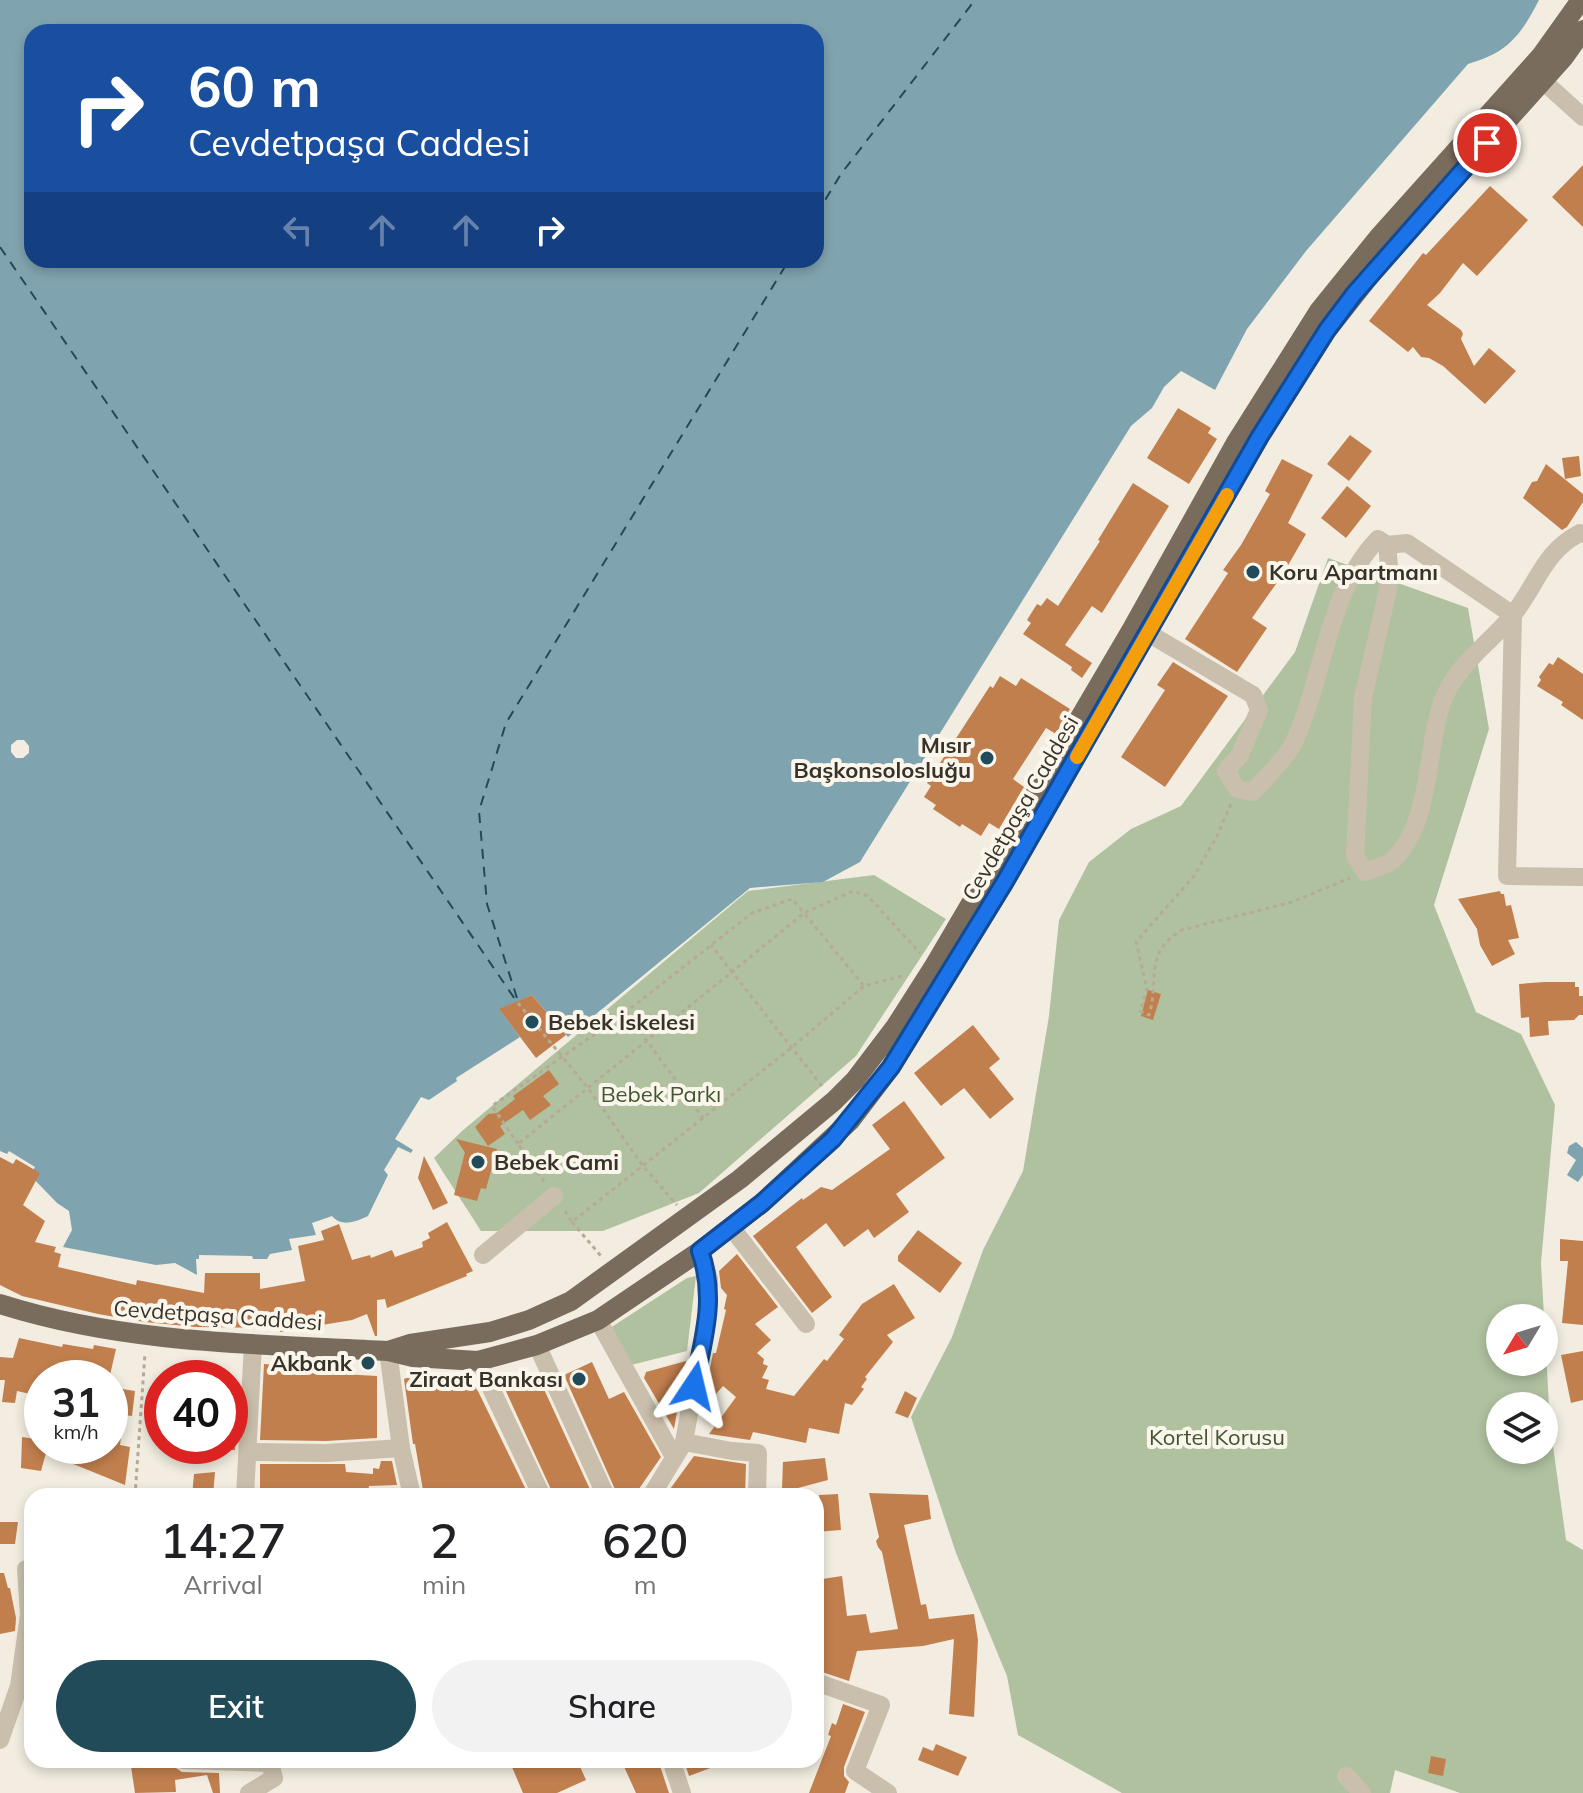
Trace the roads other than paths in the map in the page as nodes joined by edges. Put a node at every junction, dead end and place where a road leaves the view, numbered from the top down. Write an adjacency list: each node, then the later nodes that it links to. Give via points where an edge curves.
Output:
1 (1581, 0): 3 (main road)
2 (1583, 30): 3 (main road)
3 (1534, 77): 4 (street); 8 (main road, Cevdetpaşa Caddesi, via 1327,330); 10 (main road, Cevdetpaşa Caddesi, via 1378,238 1319,311 1237,441 933,968 873,1058 834,1101)
4 (1583, 117)
5 (1583, 534): 7 (street, via 1564,541 1548,557)
6 (1387, 545): 7 (street, via 1407,543); 7 (street, via 1390,576 1363,698 1355,856 1365,872 1390,862 1408,842 1426,790 1442,702 1455,675); 8 (street, via 1378,539 1343,588 1291,748 1245,791 1226,771 1240,755 1259,710 1253,695)
7 (1513, 615): 9 (street, via 1507,876)
8 (1148, 633): 12 (main road, Cevdetpaşa Caddesi, via 891,1067 833,1139)
9 (1583, 877)
10 (740, 1179): 12 (main road, via 756,1189); 13 (main road, Cevdetpaşa Caddesi)
11 (554, 1196): 16 (street)
12 (762, 1203): 14 (main road, Cevdetpaşa Caddesi)
13 (683, 1220): 15 (main road); 17 (main road, Cevdetpaşa Caddesi)
14 (731, 1227): 15 (main road, Cevdetpaşa Caddesi); 21 (street)
15 (700, 1251): 19 (main road, Cevdetpaşa Caddesi); 27 (street, via 709,1279 709,1303)
16 (483, 1255)
17 (592, 1286): 19 (main road, via 591,1297); 20 (main road, Cevdetpaşa Caddesi)
18 (0, 1304): 22 (main road, Cevdetpaşa Caddesi, via 94,1329)
19 (604, 1316): 23 (main road, Cevdetpaşa Caddesi); 27 (street)
20 (529, 1320): 23 (main road); 24 (main road, Cevdetpaşa Caddesi)
21 (806, 1324)
22 (253, 1344): 24 (main road, Cevdetpaşa Caddesi); 28 (street)
23 (537, 1345): 25 (main road, Cevdetpaşa Caddesi); 32 (street)
24 (388, 1351): 25 (main road, Cevdetpaşa Caddesi); 26 (street)
25 (478, 1361): 31 (street)
26 (401, 1448): 28 (street); 30 (street)
27 (679, 1449): 33 (street); 34 (street, via 758,1453)
28 (249, 1452): 29 (street)
29 (246, 1488)
30 (410, 1488)
31 (538, 1488)
32 (602, 1488)
33 (656, 1488)
34 (757, 1488)
35 (24, 1650): 37 (street, via 19,1686)
36 (824, 1685): 44 (street, via 881,1705 855,1771)
37 (4, 1715): 38 (street)
38 (0, 1740)
39 (271, 1768): 42 (street, via 274,1778)
40 (674, 1768): 43 (street)
41 (1346, 1776): 45 (street)
42 (249, 1793)
43 (682, 1793)
44 (888, 1793)
45 (1362, 1793)

